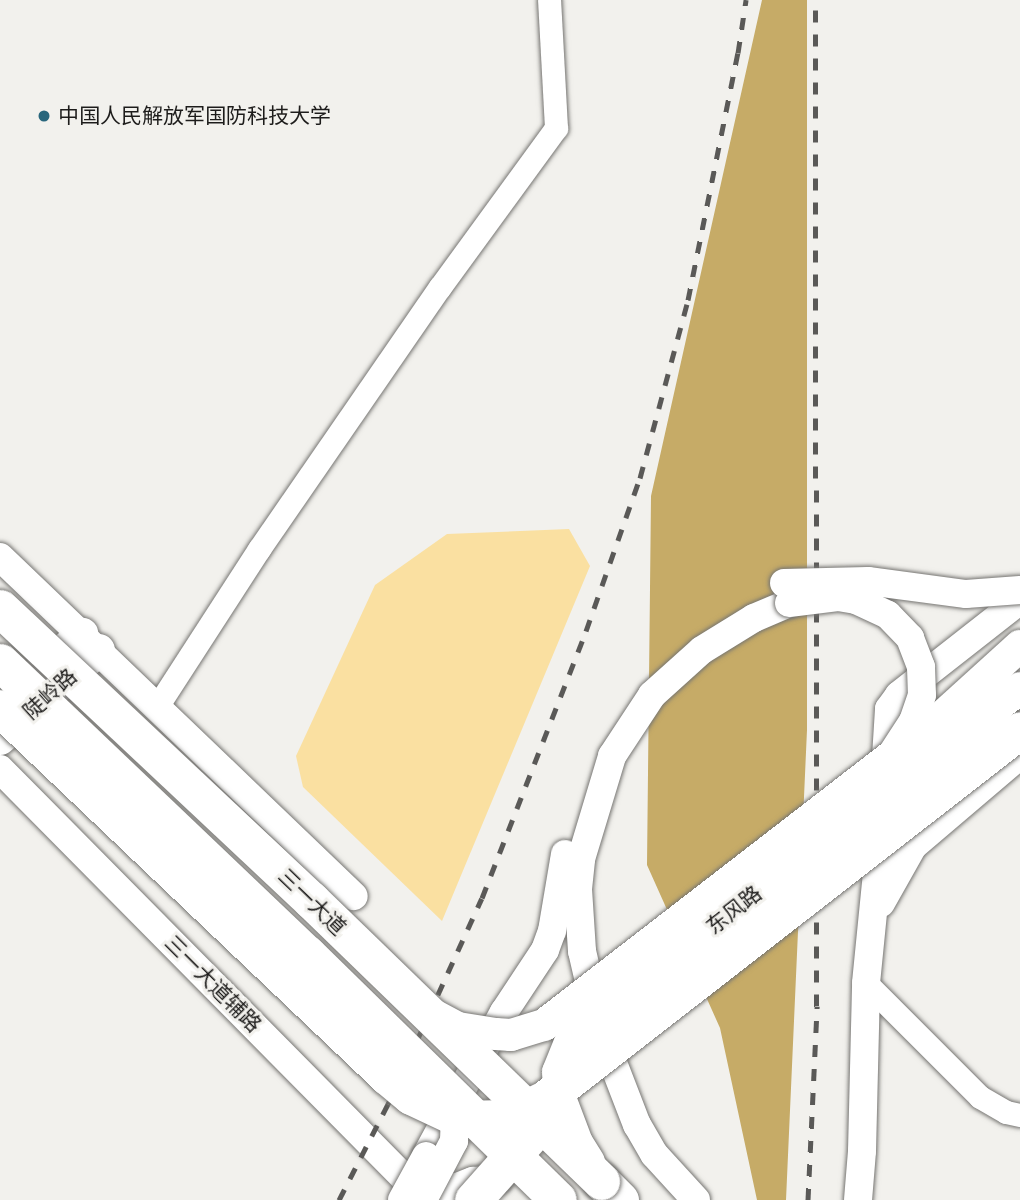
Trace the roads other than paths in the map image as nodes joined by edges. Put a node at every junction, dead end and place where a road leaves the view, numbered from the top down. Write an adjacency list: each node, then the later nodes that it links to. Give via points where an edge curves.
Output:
1 (549, 0): 11 (street, via 556,128 258,549)
2 (0, 557): 7 (street)
3 (1020, 590): 4 (street, bridge, via 966,594 868,581)
4 (786, 593): 16 (street, bridge, via 856,600 888,615 910,638 921,667 922,695 913,721); 18 (street, via 715,622 685,644 623,705 610,724 579,797); 33 (street, via 702,650 652,695 612,756 581,859 582,951 600,1029 637,1125 654,1154)
5 (1020, 600): 20 (street, via 899,695 889,709)
6 (0, 608): 22 (highway, 三一大道, bridge)
7 (91, 642): 11 (street); 12 (main road, 陡岭路); 14 (main road, 陡岭路)
8 (1020, 646): 16 (main road, bridge)
9 (0, 662): 24 (highway, 三一大道, bridge)
10 (1020, 688): 26 (main road, 东风路, bridge, via 570,1043 558,1072 559,1095 577,1143)
11 (158, 705): 19 (street)
12 (0, 708): 23 (highway, bridge, via 387,1076 430,1107 460,1119 506,1118 545,1098)
13 (1020, 730): 23 (highway, bridge)
14 (0, 738)
15 (1020, 754): 20 (street, via 913,846)
16 (887, 760): 22 (main road, bridge, via 544,1025 511,1035 476,1032 443,1021)
17 (0, 769): 28 (street, 三一大道辅路)
18 (560, 885): 27 (street, bridge, via 545,950 504,1012); 32 (street, via 565,953 597,1065 628,1134)
19 (354, 896)
20 (871, 929): 21 (street)
21 (866, 983): 25 (street, via 980,1097); 34 (street)
22 (417, 1003): 26 (highway, 三一大道, bridge)
23 (646, 1023): 30 (highway, bridge, via 533,1132)
24 (436, 1081): 28 (street, bridge, via 455,1111 454,1141); 31 (highway, 三一大道, bridge)
25 (1020, 1115)
26 (610, 1190)
27 (401, 1200)
28 (424, 1200)
29 (441, 1200): 31 (street, via 457,1187 485,1178 504,1179)
30 (473, 1200)
31 (555, 1200)
32 (679, 1200)
33 (696, 1200)
34 (858, 1200)

